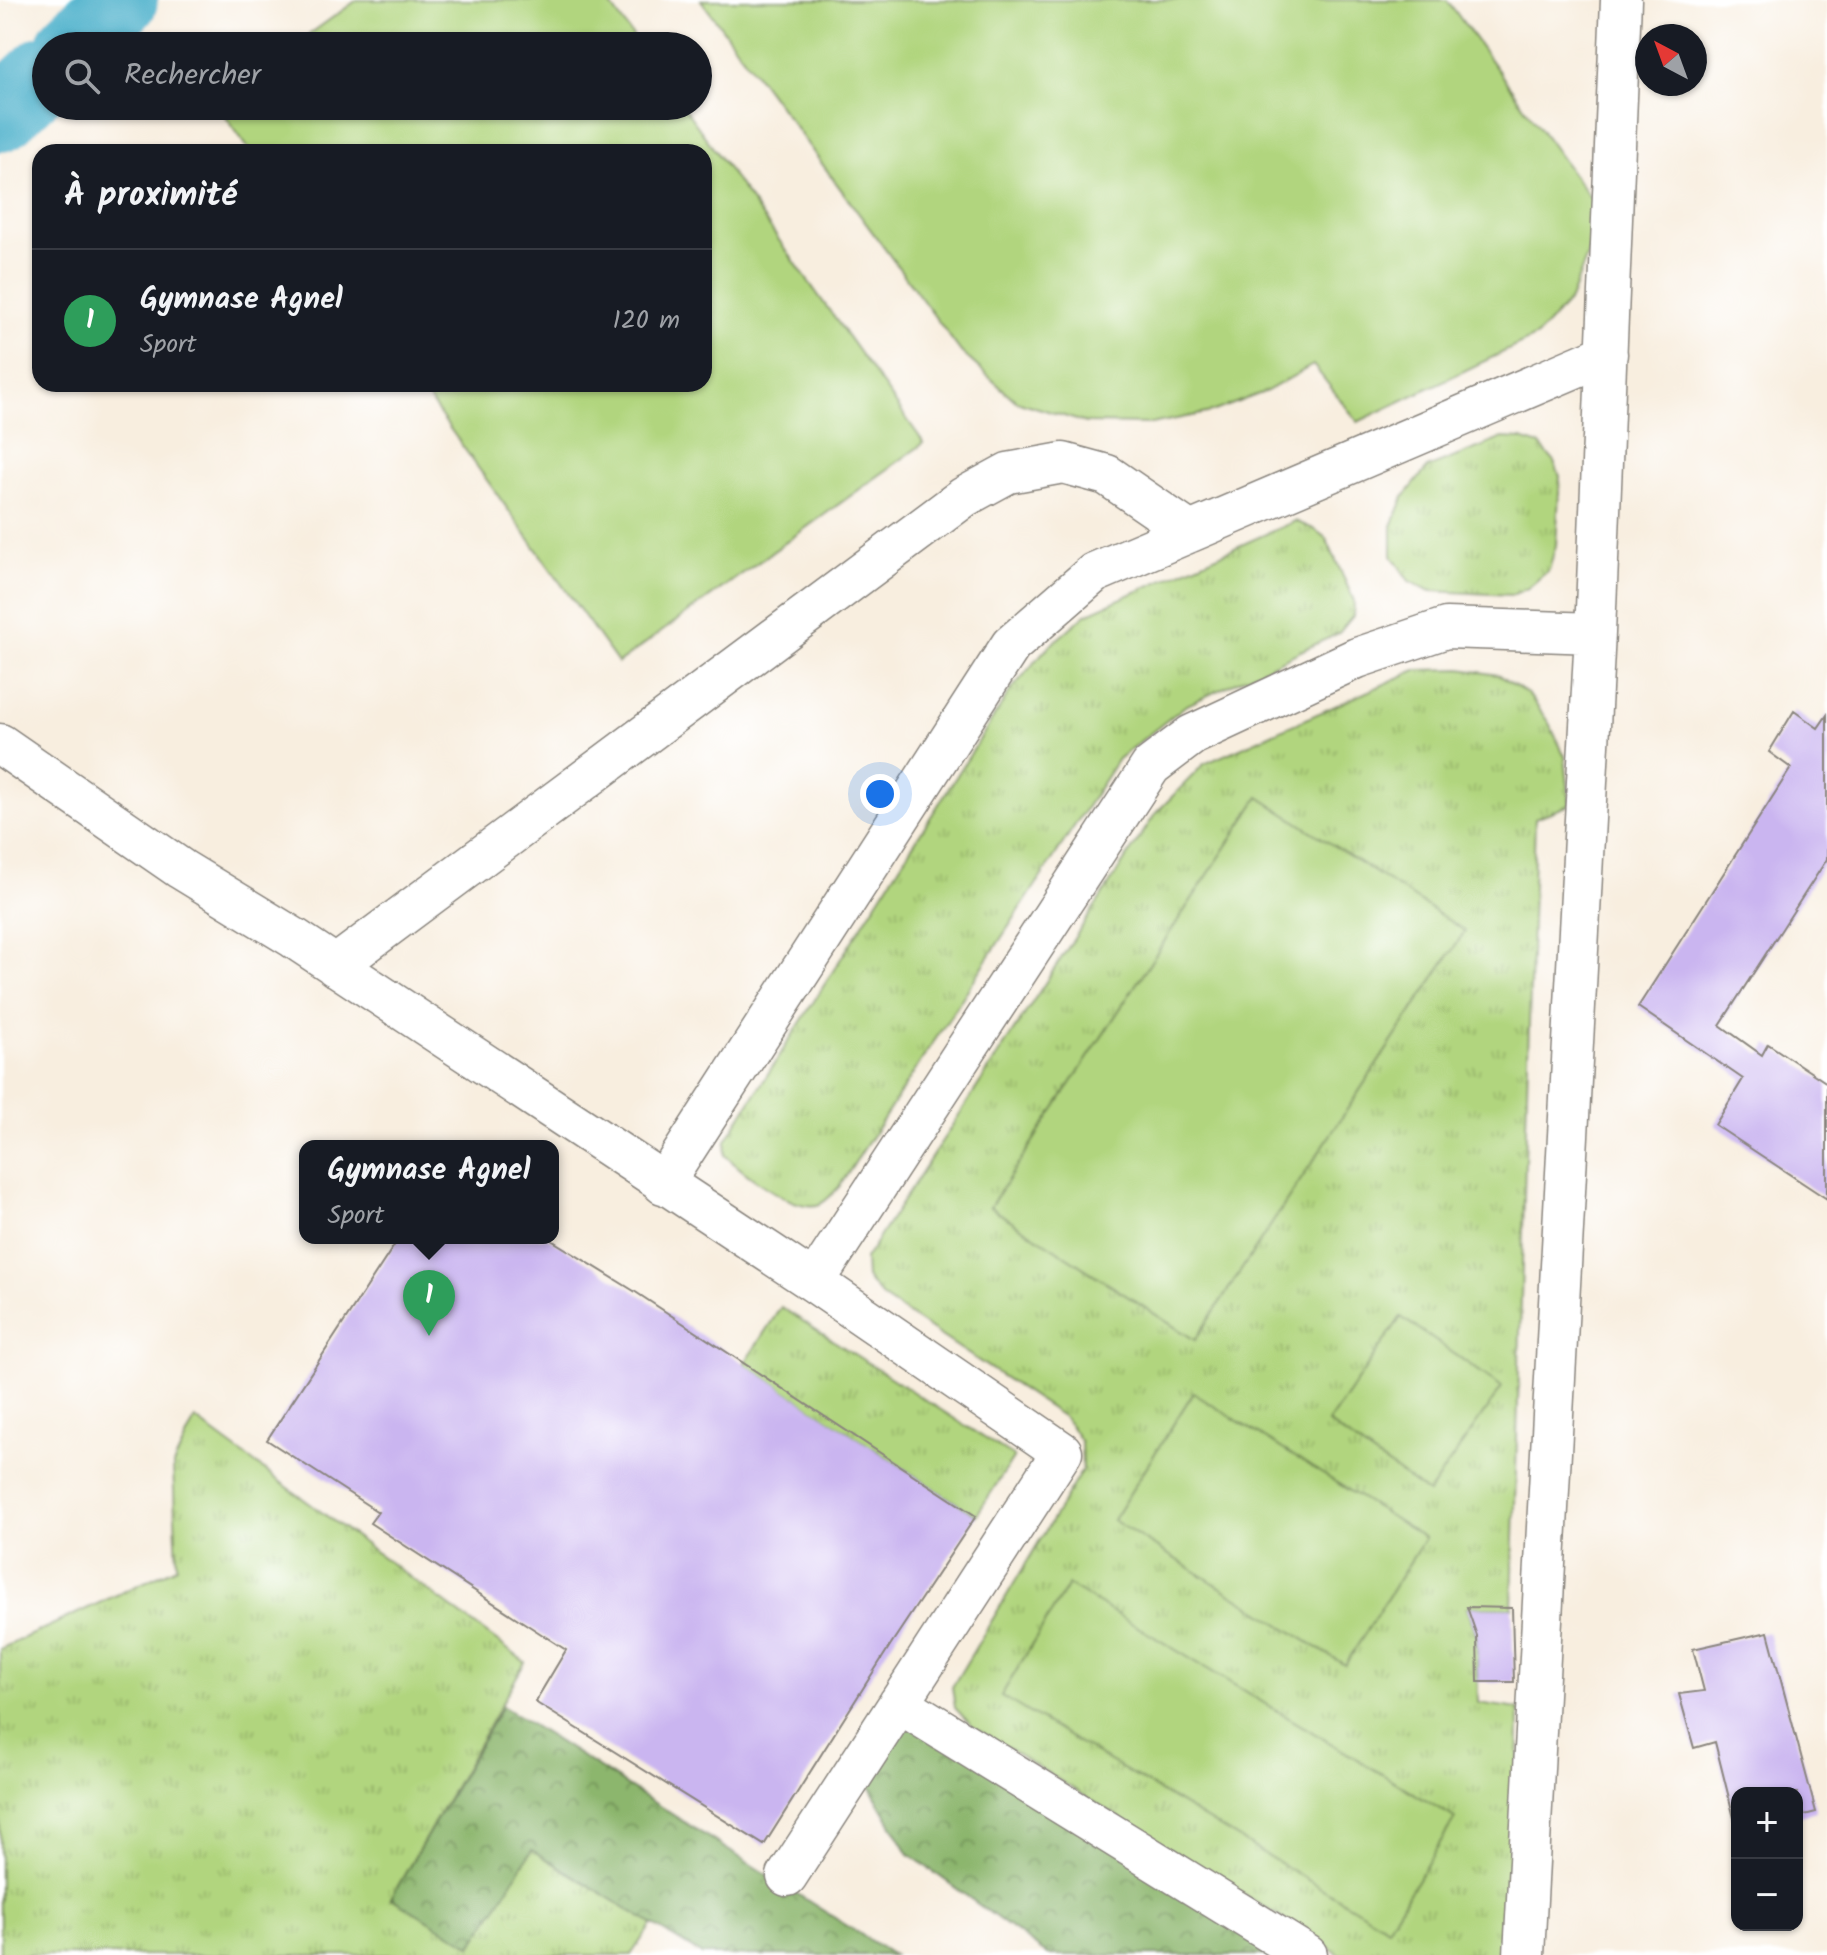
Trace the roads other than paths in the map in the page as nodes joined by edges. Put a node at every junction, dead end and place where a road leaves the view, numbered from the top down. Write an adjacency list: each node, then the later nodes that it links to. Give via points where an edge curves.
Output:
1 (1621, 0): 2 (street)
2 (1607, 354): 3 (street); 4 (street)
3 (1190, 532): 6 (street, via 1107,475 1063,463 1008,473 964,497); 7 (street, via 1094,573 1011,645)
4 (1595, 633): 8 (street, via 1446,628 1357,658 1192,735 1151,766); 12 (street)
5 (0, 744): 6 (street, via 181,869)
6 (335, 966): 7 (street)
7 (663, 1184): 8 (street)
8 (814, 1282): 9 (street, via 1062,1452)
9 (899, 1703): 10 (street); 11 (street)
10 (787, 1876)
11 (1307, 1955)
12 (1524, 1955)

